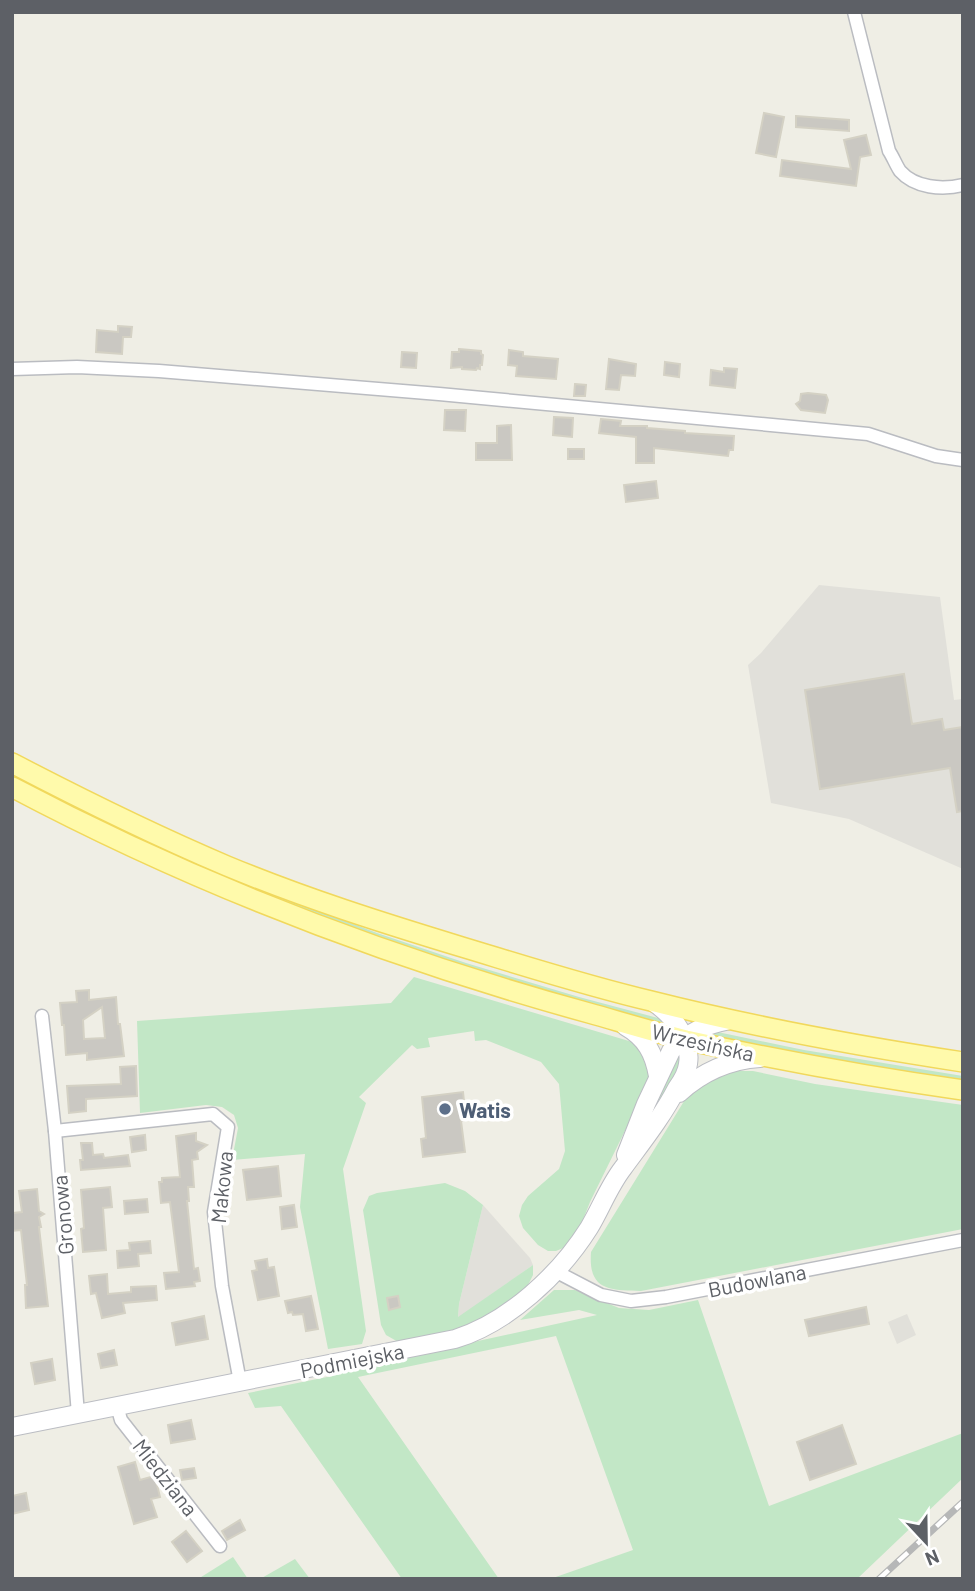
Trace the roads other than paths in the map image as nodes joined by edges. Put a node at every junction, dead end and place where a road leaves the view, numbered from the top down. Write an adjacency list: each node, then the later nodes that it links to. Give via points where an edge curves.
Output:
1 (855, 12): 2 (street, via 889,151 900,171 930,187)
2 (963, 185)
3 (12, 369): 4 (street, via 159,371 868,434)
4 (963, 460)
5 (12, 763): 7 (main road, Wrzesińska, via 250,875 363,917)
6 (12, 787): 10 (main road, Wrzesińska, via 134,848 379,948)
7 (651, 1002): 9 (main road, Wrzesińska); 11 (street, via 671,1018)
8 (41, 1016): 17 (street, Gronowa)
9 (732, 1019): 11 (street, Podmiejska, via 698,1028); 13 (main road, Wrzesińska)
10 (618, 1021): 11 (main road, Wrzesińska); 14 (street, via 649,1046)
11 (684, 1039): 12 (main road, Wrzesińska); 14 (street, Podmiejska, via 671,1051); 16 (street, Podmiejska, via 688,1068)
12 (773, 1058): 15 (main road, Wrzesińska); 16 (street, via 719,1067 692,1082)
13 (963, 1062)
14 (658, 1076): 18 (street, Podmiejska)
15 (963, 1090)
16 (669, 1104): 18 (street, Podmiejska)
17 (55, 1131): 21 (street, Makowa, via 214,1114 228,1127 214,1212); 23 (street, Gronowa)
18 (620, 1171): 20 (street, Podmiejska, via 588,1229)
19 (963, 1240): 20 (street, Budowlana, via 631,1301 601,1296)
20 (555, 1271): 21 (street, Podmiejska, via 507,1313 467,1336)
21 (240, 1382): 22 (street, Podmiejska)
22 (117, 1406): 23 (street, Podmiejska); 25 (street, Miedziana, via 121,1420)
23 (78, 1414): 24 (street, Podmiejska)
24 (12, 1427)
25 (220, 1546)

